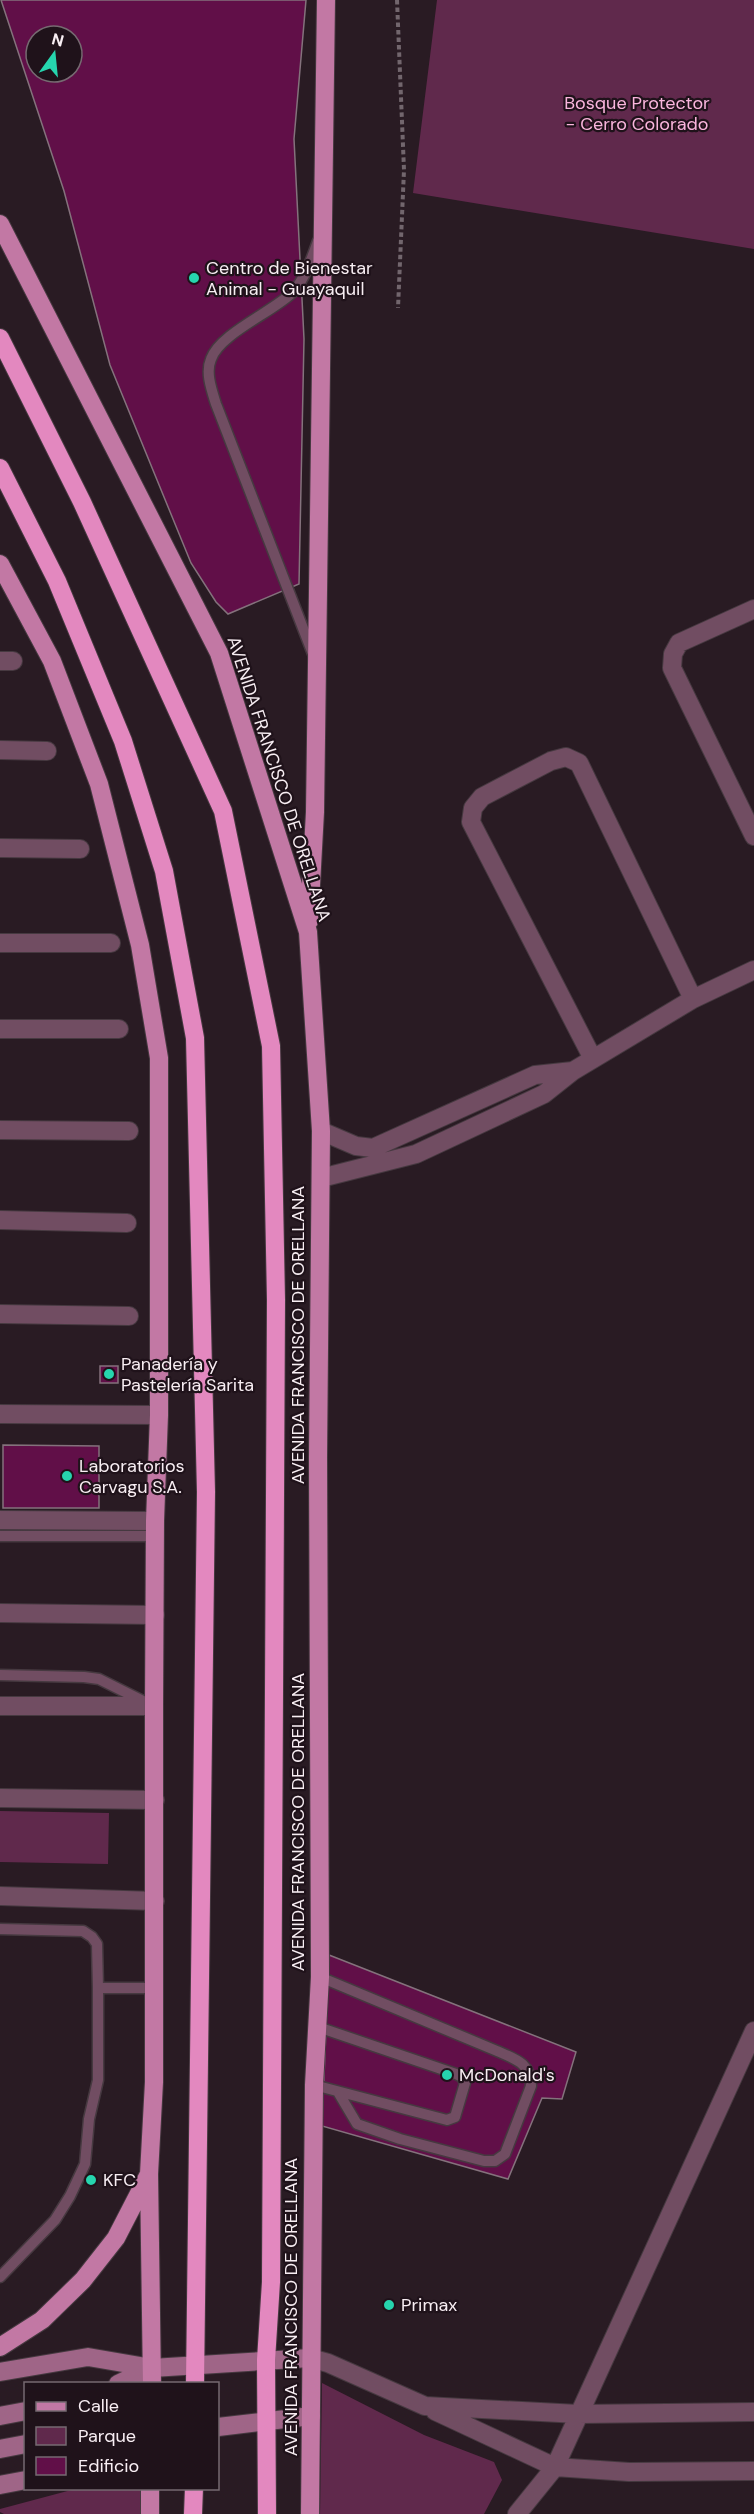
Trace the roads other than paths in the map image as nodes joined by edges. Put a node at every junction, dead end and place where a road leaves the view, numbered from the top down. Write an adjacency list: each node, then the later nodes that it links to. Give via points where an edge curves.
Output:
1 (327, 0): 3 (main road)
2 (0, 224): 14 (main road, AVENIDA FRANCISCO DE ORELLANA, via 219,652)
3 (322, 231): 8 (main road); 8 (lane, via 296,288 228,338 211,358 209,380)
4 (0, 338): 58 (highway, AVENIDA FRANCISCO DE ORELLANA, via 82,502 224,811 271,1046 276,1312 271,2282)
5 (0, 468): 59 (highway, via 57,581 123,741 164,871 195,1038 206,1492)
6 (0, 564): 32 (main road, via 52,661 99,784 140,945 159,1058)
7 (754, 609): 11 (street, via 679,643 672,668)
8 (318, 666): 14 (main road)
9 (0, 750): 10 (street)
10 (47, 751)
11 (754, 836)
12 (0, 848): 13 (street)
13 (80, 849)
14 (308, 932): 24 (main road, AVENIDA FRANCISCO DE ORELLANA)
15 (0, 943): 16 (street)
16 (111, 943)
17 (754, 970): 18 (street)
18 (693, 999): 21 (street); 21 (street, via 579,763 566,757 551,760 482,797 473,808 471,822)
19 (0, 1029): 20 (street)
20 (119, 1029)
21 (593, 1059): 25 (street, via 544,1094 416,1154)
22 (0, 1130): 23 (street)
23 (129, 1131)
24 (321, 1131): 25 (street); 26 (main road, AVENIDA FRANCISCO DE ORELLANA)
25 (376, 1156): 26 (street)
26 (321, 1178): 47 (main road, AVENIDA FRANCISCO DE ORELLANA)
27 (0, 1220): 28 (street)
28 (127, 1223)
29 (0, 1314): 30 (street)
30 (129, 1316)
31 (0, 1414): 32 (street)
32 (159, 1415): 34 (main road)
33 (0, 1520): 34 (street)
34 (155, 1529): 35 (lane); 37 (main road)
35 (0, 1536)
36 (0, 1606): 37 (lane)
37 (155, 1610): 38 (street); 41 (main road)
38 (0, 1613)
39 (0, 1675): 41 (lane, via 99,1679)
40 (0, 1706): 41 (street)
41 (153, 1706): 43 (main road)
42 (0, 1798): 43 (street)
43 (155, 1800): 45 (main road)
44 (0, 1896): 45 (street)
45 (155, 1901): 49 (main road)
46 (0, 1929): 48 (lane, via 83,1931 97,1944)
47 (320, 1977): 50 (main road, AVENIDA FRANCISCO DE ORELLANA); 53 (lane, via 497,2051 524,2064 531,2075 531,2086 505,2154 495,2162 400,2139 357,2124)
48 (98, 1988): 49 (lane); 55 (lane, via 98,2080 85,2164 55,2220)
49 (154, 1988): 54 (main road)
50 (318, 2027): 52 (main road, AVENIDA FRANCISCO DE ORELLANA); 53 (lane, via 456,2074 465,2083 455,2117 447,2120)
51 (754, 2031): 67 (street)
52 (314, 2085): 53 (lane); 57 (main road, AVENIDA FRANCISCO DE ORELLANA)
53 (338, 2092)
54 (149, 2174): 56 (main road, via 116,2238 83,2280 42,2320); 61 (main road)
55 (0, 2277)
56 (0, 2347)
57 (310, 2358): 58 (main road); 64 (street); 69 (main road, AVENIDA FRANCISCO DE ORELLANA)
58 (266, 2360): 59 (main road); 70 (highway, AVENIDA FRANCISCO DE ORELLANA)
59 (196, 2364): 61 (main road); 63 (highway)
60 (0, 2372): 61 (main road, via 88,2357)
61 (152, 2376): 62 (main road)
62 (126, 2382)
63 (195, 2382)
64 (425, 2406): 67 (street); 74 (street)
65 (24, 2411): 68 (main road)
66 (754, 2412): 67 (street)
67 (578, 2414): 74 (street)
68 (0, 2416)
69 (311, 2416): 70 (main road); 83 (main road, AVENIDA FRANCISCO DE ORELLANA)
70 (268, 2420): 71 (main road); 82 (highway, AVENIDA FRANCISCO DE ORELLANA)
71 (219, 2427)
72 (24, 2444): 73 (main road)
73 (0, 2449)
74 (555, 2467): 75 (street, via 629,2472); 84 (street)
75 (754, 2471)
76 (24, 2480): 77 (main road)
77 (0, 2485)
78 (150, 2490): 80 (main road)
79 (194, 2490): 81 (highway)
80 (150, 2514)
81 (193, 2514)
82 (267, 2514)
83 (310, 2514)
84 (517, 2514)

